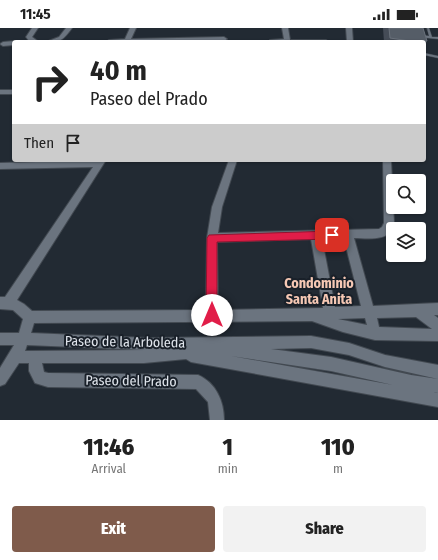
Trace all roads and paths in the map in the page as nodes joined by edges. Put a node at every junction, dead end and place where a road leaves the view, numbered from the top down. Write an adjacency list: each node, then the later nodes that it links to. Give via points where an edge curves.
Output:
1 (35, 28): 10 (street, via 29,37)
2 (69, 28): 11 (street)
3 (133, 28): 12 (street)
4 (285, 28): 14 (street)
5 (349, 28): 15 (street)
6 (428, 28): 7 (lane)
7 (431, 37): 9 (lane); 16 (lane, via 415,35)
8 (224, 38): 13 (street)
9 (438, 38)
10 (31, 40)
11 (56, 40)
12 (128, 40)
13 (202, 40)
14 (287, 40)
15 (350, 40)
16 (417, 40)
17 (12, 43): 18 (street)
18 (3, 44)
19 (426, 54): 20 (lane)
20 (438, 57)
21 (0, 92): 22 (street)
22 (12, 92)
23 (101, 162): 26 (street); 30 (street)
24 (232, 162): 29 (street, via 217,207)
25 (387, 162): 27 (street, via 389,223 386,230 380,233)
26 (0, 166)
27 (348, 235): 28 (street); 32 (street)
28 (316, 236): 29 (street); 36 (street)
29 (212, 238): 34 (street)
30 (4, 303): 35 (street, via 22,308)
31 (438, 309): 33 (street, Paseo de la Arboleda)
32 (368, 311): 33 (street, Paseo de la Arboleda); 36 (street, Paseo de la Arboleda); 38 (street)
33 (418, 311): 37 (street)
34 (212, 315): 35 (street, Paseo de la Arboleda); 36 (street, Paseo de la Arboleda, via 312,315)
35 (29, 317): 41 (street)
36 (331, 318): 38 (street, Paseo de la Arboleda, via 354,330)
37 (438, 326)
38 (375, 334): 39 (street, Paseo de la Arboleda)
39 (438, 335)
40 (0, 339): 41 (street, Paseo de la Arboleda)
41 (25, 339): 43 (street); 45 (street, Paseo de la Arboleda, via 149,344 311,342)
42 (181, 355): 44 (street, Paseo de la Arboleda); 47 (street, Paseo de la Arboleda, via 213,350 235,350 332,364); 48 (street, Paseo de la Arboleda)
43 (16, 357): 44 (street, Paseo de la Arboleda); 46 (street)
44 (35, 358): 49 (street, Paseo del Prado, via 36,371 40,378 48,380 198,382 212,394 217,408)
45 (438, 372)
46 (0, 379)
47 (438, 386)
48 (438, 400)
49 (217, 420)

